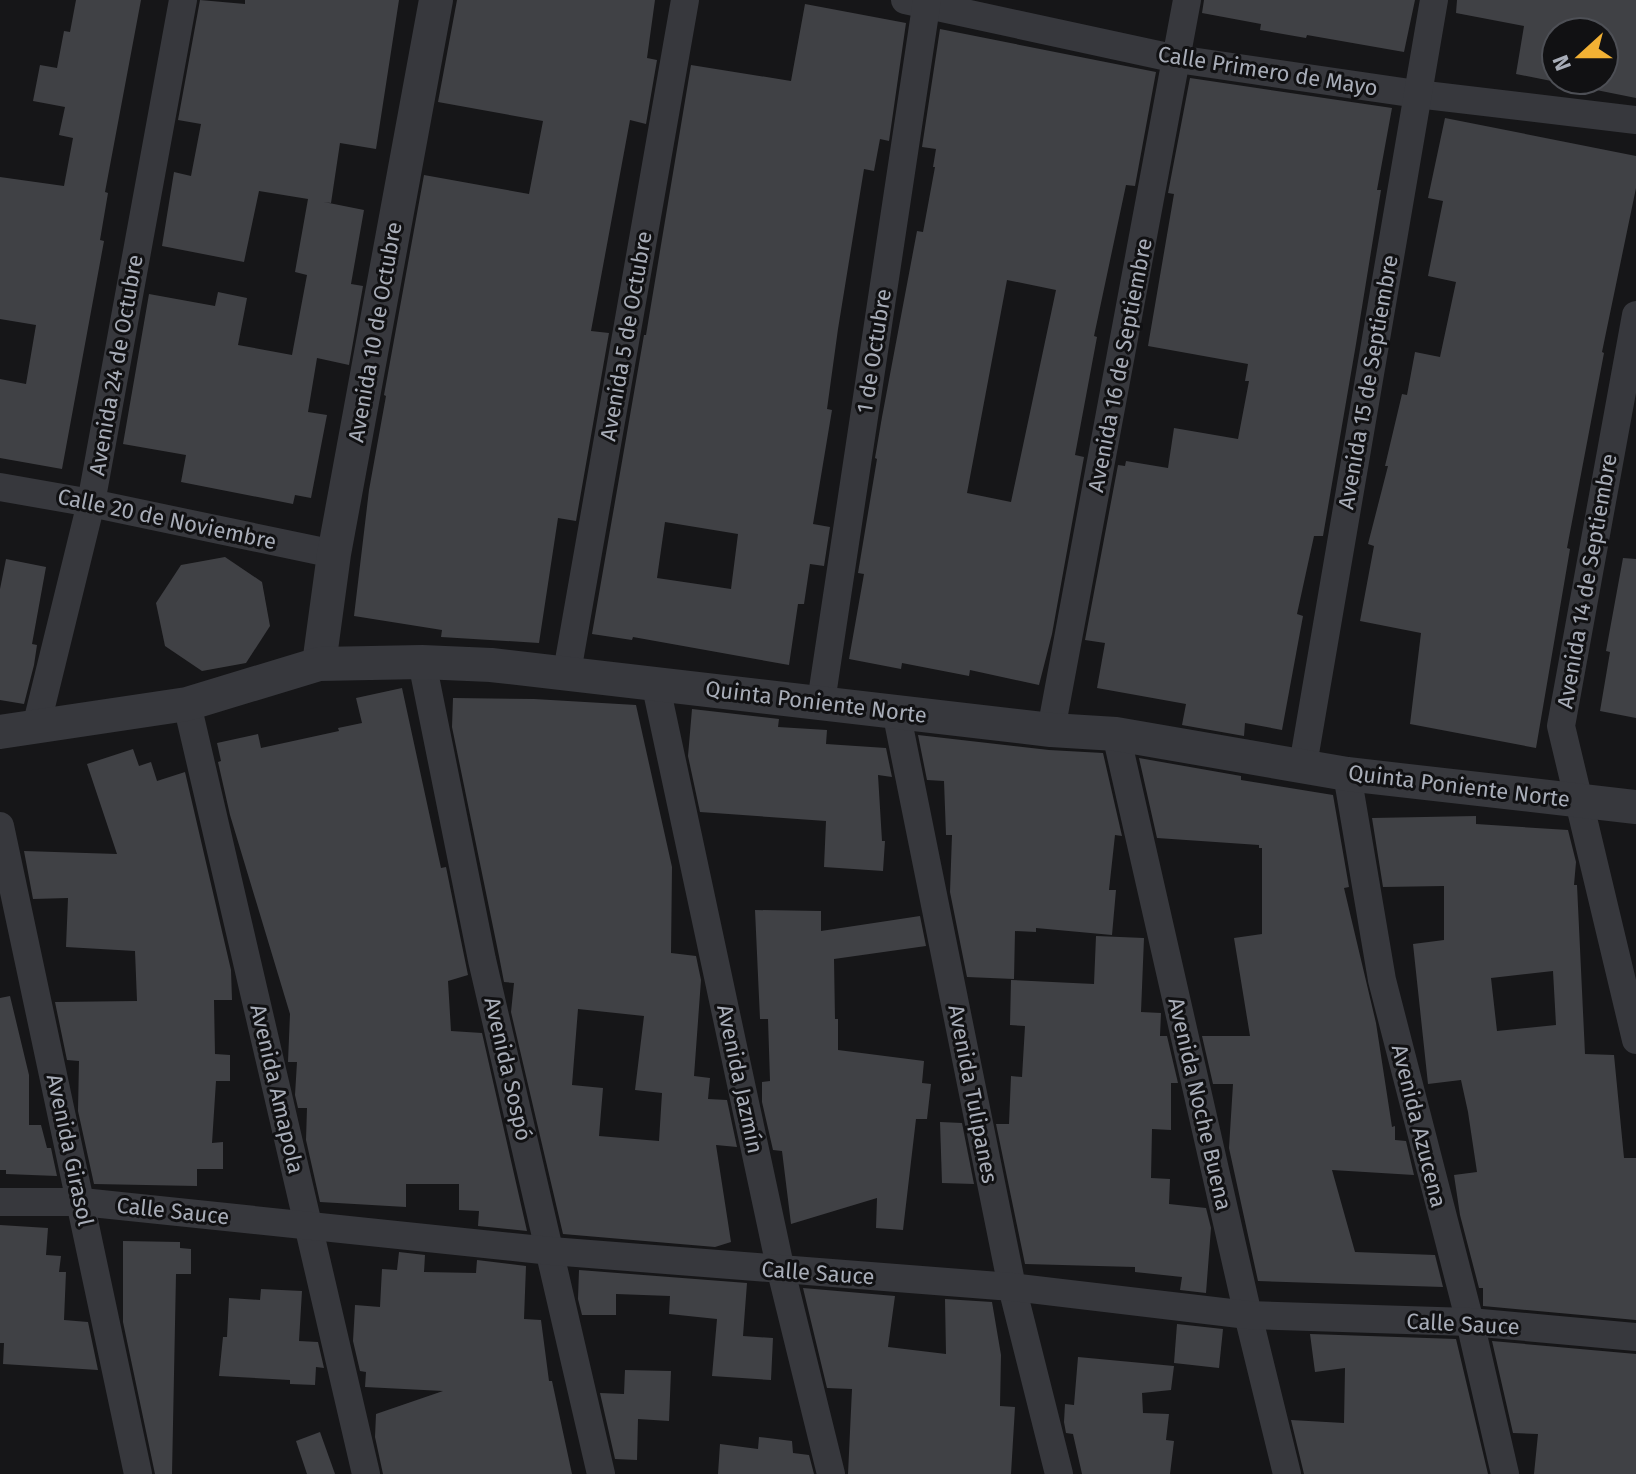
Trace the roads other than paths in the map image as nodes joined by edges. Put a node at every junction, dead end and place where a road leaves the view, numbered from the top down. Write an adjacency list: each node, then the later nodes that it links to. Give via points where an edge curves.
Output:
1 (183, 0): 12 (street, Avenida 24 de Octubre)
2 (436, 0): 13 (street, Avenida 10 de Octubre)
3 (685, 0): 16 (street, Avenida 5 de Octubre)
4 (1187, 0): 7 (street, Avenida 16 de Septiembre)
5 (1434, 0): 8 (street, Avenida 15 de Septiembre)
6 (920, 1): 7 (street, Calle Primero de Mayo); 18 (street, 1 de Octubre)
7 (1177, 59): 8 (street, Calle Primero de Mayo); 22 (street, Avenida 16 de Septiembre)
8 (1417, 94): 9 (street, Calle Primero de Mayo); 25 (street, Avenida 15 de Septiembre)
9 (1636, 120)
10 (1636, 315): 27 (street, Avenida 14 de Septiembre, via 1561,726)
11 (0, 487): 12 (street, Calle 20 de Noviembre)
12 (91, 503): 13 (street, Calle 20 de Noviembre); 21 (street, Avenida 24 de Octubre)
13 (334, 554): 15 (street, Avenida 10 de Octubre)
14 (422, 662): 15 (street, Quinta Poniente Norte); 16 (street, Quinta Poniente Norte); 34 (street, Avenida Sospó, via 482,960)
15 (319, 664): 19 (street, Quinta Poniente Norte)
16 (567, 672): 17 (street, Quinta Poniente Norte)
17 (655, 682): 18 (street, Quinta Poniente Norte); 35 (street, Avenida Jazmín)
18 (821, 702): 20 (street, Quinta Poniente Norte)
19 (187, 704): 21 (street, Quinta Poniente Norte); 33 (street, Avenida Amapola)
20 (896, 711): 22 (street, Quinta Poniente Norte); 36 (street, Avenida Tulipanes)
21 (36, 727): 23 (street, Quinta Poniente Norte)
22 (1051, 730): 24 (street, Quinta Poniente Norte)
23 (0, 732)
24 (1116, 734): 25 (street, Quinta Poniente Norte); 37 (street, Avenida Noche Buena)
25 (1303, 765): 26 (street, Quinta Poniente Norte)
26 (1347, 774): 27 (street, Quinta Poniente Norte); 38 (street, Avenida Azucena, via 1382,980)
27 (1577, 799): 28 (street, Quinta Poniente Norte); 30 (street, Avenida 14 de Septiembre)
28 (1636, 807)
29 (0, 826): 32 (street, Avenida Girasol)
30 (1636, 1040)
31 (0, 1202): 32 (street, Calle Sauce)
32 (82, 1202): 33 (street, Calle Sauce); 40 (street, Avenida Girasol)
33 (308, 1224): 34 (street, Calle Sauce); 41 (street, Avenida Amapola)
34 (551, 1251): 35 (street, Calle Sauce); 42 (street, Avenida Sospó)
35 (781, 1271): 36 (street, Calle Sauce); 43 (street, Avenida Jazmín)
36 (1012, 1287): 37 (street, Calle Sauce); 44 (street, Avenida Tulipanes)
37 (1248, 1315): 38 (street, Calle Sauce); 45 (street, Avenida Noche Buena)
38 (1470, 1322): 39 (street, Calle Sauce); 46 (street, Avenida Azucena)
39 (1636, 1337)
40 (138, 1474)
41 (366, 1474)
42 (601, 1474)
43 (831, 1474)
44 (1059, 1474)
45 (1287, 1474)
46 (1505, 1474)

